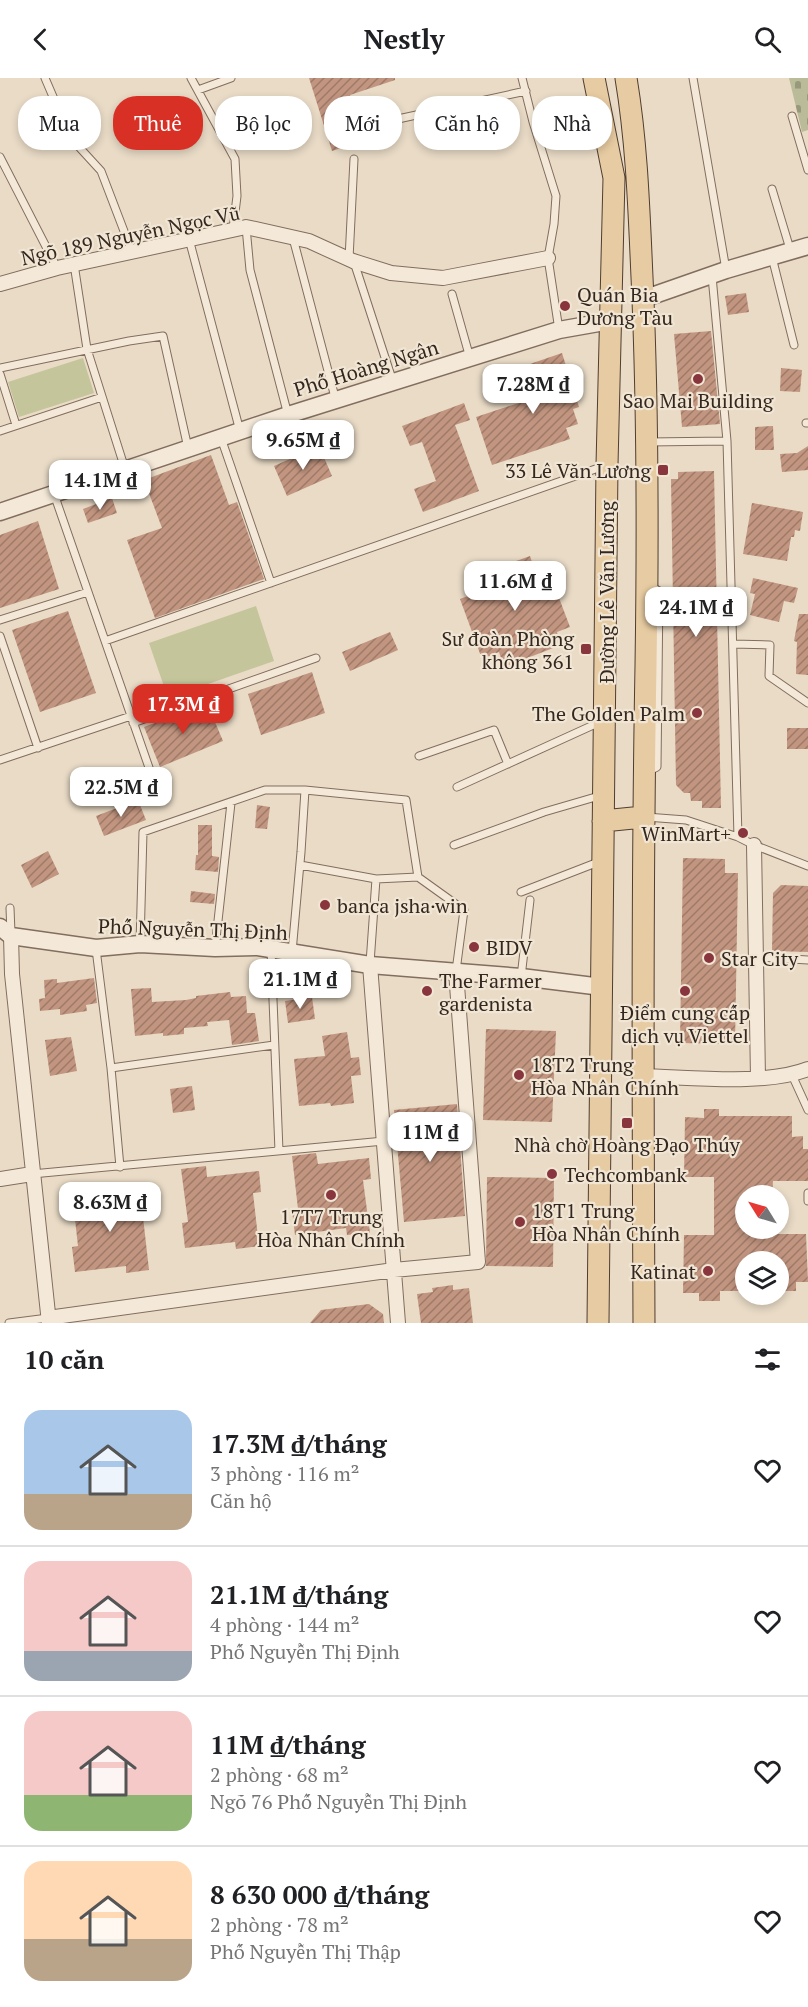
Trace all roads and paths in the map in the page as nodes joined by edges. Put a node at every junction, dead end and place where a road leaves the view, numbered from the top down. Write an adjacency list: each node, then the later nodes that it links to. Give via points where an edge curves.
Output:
1 (45, 78): 21 (lane, via 58,119 101,171)
2 (191, 78): 8 (lane)
3 (231, 78): 8 (lane)
4 (522, 78): 9 (lane)
5 (626, 78): 30 (main road, Đường Lê Văn Lương, via 637,163)
6 (693, 78): 27 (lane)
7 (596, 80): 31 (main road, Đường Lê Văn Lương, via 614,178)
8 (198, 90): 16 (lane, via 235,159)
9 (525, 91): 11 (lane); 23 (lane, via 556,196)
10 (792, 116): 14 (lane)
11 (402, 118)
12 (0, 157): 26 (lane)
13 (354, 159): 24 (lane)
14 (808, 170)
15 (772, 189): 20 (lane)
16 (239, 228): 17 (street, Ngõ 189 Nguyễn Ngọc Vũ); 18 (street, Ngõ 189 Nguyễn Ngọc Vũ); 41 (lane)
17 (293, 237): 24 (street, Ngõ 189 Nguyễn Ngọc Vũ); 40 (lane)
18 (189, 239): 21 (street, Ngõ 189 Nguyễn Ngọc Vũ); 44 (lane)
19 (808, 246): 20 (street)
20 (790, 251): 22 (street)
21 (132, 252): 25 (street, Ngõ 189 Nguyễn Ngọc Vũ)
22 (772, 256): 27 (street); 33 (lane)
23 (548, 258): 24 (street, Ngõ 189 Nguyễn Ngọc Vũ, via 443,278 391,273); 32 (lane)
24 (351, 260): 38 (lane)
25 (74, 264): 26 (street, Ngõ 189 Nguyễn Ngọc Vũ); 34 (lane)
26 (57, 268): 28 (street, Ngõ 189 Nguyễn Ngọc Vũ)
27 (719, 273): 30 (street); 46 (lane)
28 (0, 284)
29 (452, 294): 35 (lane)
30 (643, 299): 47 (main road, Đường Lê Văn Lương)
31 (610, 321): 32 (street, Phố Hoàng Ngân); 49 (main road, Đường Lê Văn Lương)
32 (559, 330): 35 (street, Phố Hoàng Ngân)
33 (794, 345)
34 (87, 349): 36 (lane); 39 (lane); 48 (lane, via 163,336)
35 (470, 357): 38 (street, Phố Hoàng Ngân)
36 (0, 368)
37 (0, 374): 42 (lane)
38 (393, 382): 40 (street, Phố Hoàng Ngân)
39 (102, 397): 42 (lane); 50 (lane)
40 (336, 401): 41 (street, Phố Hoàng Ngân)
41 (288, 415): 44 (street, Phố Hoàng Ngân)
42 (16, 425): 43 (lane)
43 (0, 431)
44 (240, 431): 45 (street, Phố Hoàng Ngân)
45 (221, 437): 48 (street, Phố Hoàng Ngân); 53 (lane)
46 (727, 441): 47 (lane); 58 (lane)
47 (646, 442): 72 (main road, Đường Lê Văn Lương)
48 (188, 448): 50 (street, Phố Hoàng Ngân)
49 (607, 465): 53 (lane); 62 (main road, Đường Lê Văn Lương)
50 (125, 470): 51 (street, Phố Hoàng Ngân)
51 (54, 494): 52 (street, Phố Hoàng Ngân); 54 (lane)
52 (0, 512)
53 (271, 583): 57 (lane)
54 (88, 592): 55 (lane); 57 (lane)
55 (0, 620)
56 (0, 636): 63 (lane)
57 (105, 641): 61 (lane)
58 (733, 644): 60 (lane, via 770,645 769,676); 74 (lane)
59 (316, 658): 61 (lane)
60 (808, 703)
61 (132, 720): 63 (lane); 67 (lane)
62 (606, 720): 66 (lane); 70 (main road, Đường Lê Văn Lương)
63 (38, 748): 65 (lane)
64 (419, 756): 66 (lane, via 494,730)
65 (0, 760)
66 (508, 764): 68 (lane)
67 (154, 782)
68 (457, 787)
69 (305, 790): 71 (lane, via 265,790); 78 (lane); 80 (lane, via 406,800)
70 (604, 794): 73 (main road, Đường Lê Văn Lương); 75 (lane)
71 (231, 803): 86 (lane, via 143,832); 88 (lane)
72 (643, 816): 73 (main road); 74 (lane, via 686,820); 101 (main road, Đường Lê Văn Lương)
73 (603, 820): 77 (main road, Đường Lê Văn Lương)
74 (738, 837): 76 (lane)
75 (454, 845)
76 (754, 845): 79 (lane); 91 (street)
77 (603, 860): 82 (lane); 96 (main road, Đường Lê Văn Lương)
78 (300, 865): 81 (lane); 90 (lane)
79 (808, 866)
80 (418, 877): 81 (lane); 94 (lane, via 464,910)
81 (376, 879): 93 (lane)
82 (521, 892)
83 (530, 900): 95 (lane)
84 (10, 908): 85 (lane)
85 (6, 932): 87 (street, Phố Nguyễn Thị Định); 107 (street)
86 (140, 944): 87 (street, Phố Nguyễn Thị Định); 88 (street, Phố Nguyễn Thị Định)
87 (96, 948): 98 (lane)
88 (215, 948): 89 (street, Phố Nguyễn Thị Định)
89 (271, 949): 90 (street, Phố Nguyễn Thị Định); 97 (lane)
90 (292, 952): 93 (street, Phố Nguyễn Thị Định)
91 (756, 957): 92 (lane); 102 (street)
92 (808, 960)
93 (370, 965): 94 (street, Phố Nguyễn Thị Định); 104 (street)
94 (456, 972): 95 (street, Phố Nguyễn Thị Định); 111 (street, via 478,1262)
95 (521, 977): 96 (street, Phố Nguyễn Thị Định)
96 (603, 987): 115 (main road, Đường Lê Văn Lương)
97 (273, 1045): 98 (lane); 105 (lane)
98 (111, 1068): 106 (lane)
99 (808, 1069): 100 (street)
100 (792, 1075): 102 (street); 103 (lane)
101 (642, 1076): 102 (street); 116 (main road, Đường Lê Văn Lương)
102 (758, 1078)
103 (808, 1110)
104 (384, 1141): 105 (lane); 111 (street)
105 (279, 1151): 106 (lane)
106 (120, 1167): 107 (lane)
107 (32, 1174): 108 (street); 112 (street)
108 (0, 1179)
109 (808, 1193): 110 (lane)
110 (808, 1201)
111 (394, 1270): 112 (street); 114 (street)
112 (49, 1320): 113 (lane)
113 (9, 1323)
114 (398, 1323)
115 (598, 1323)
116 (644, 1323)

